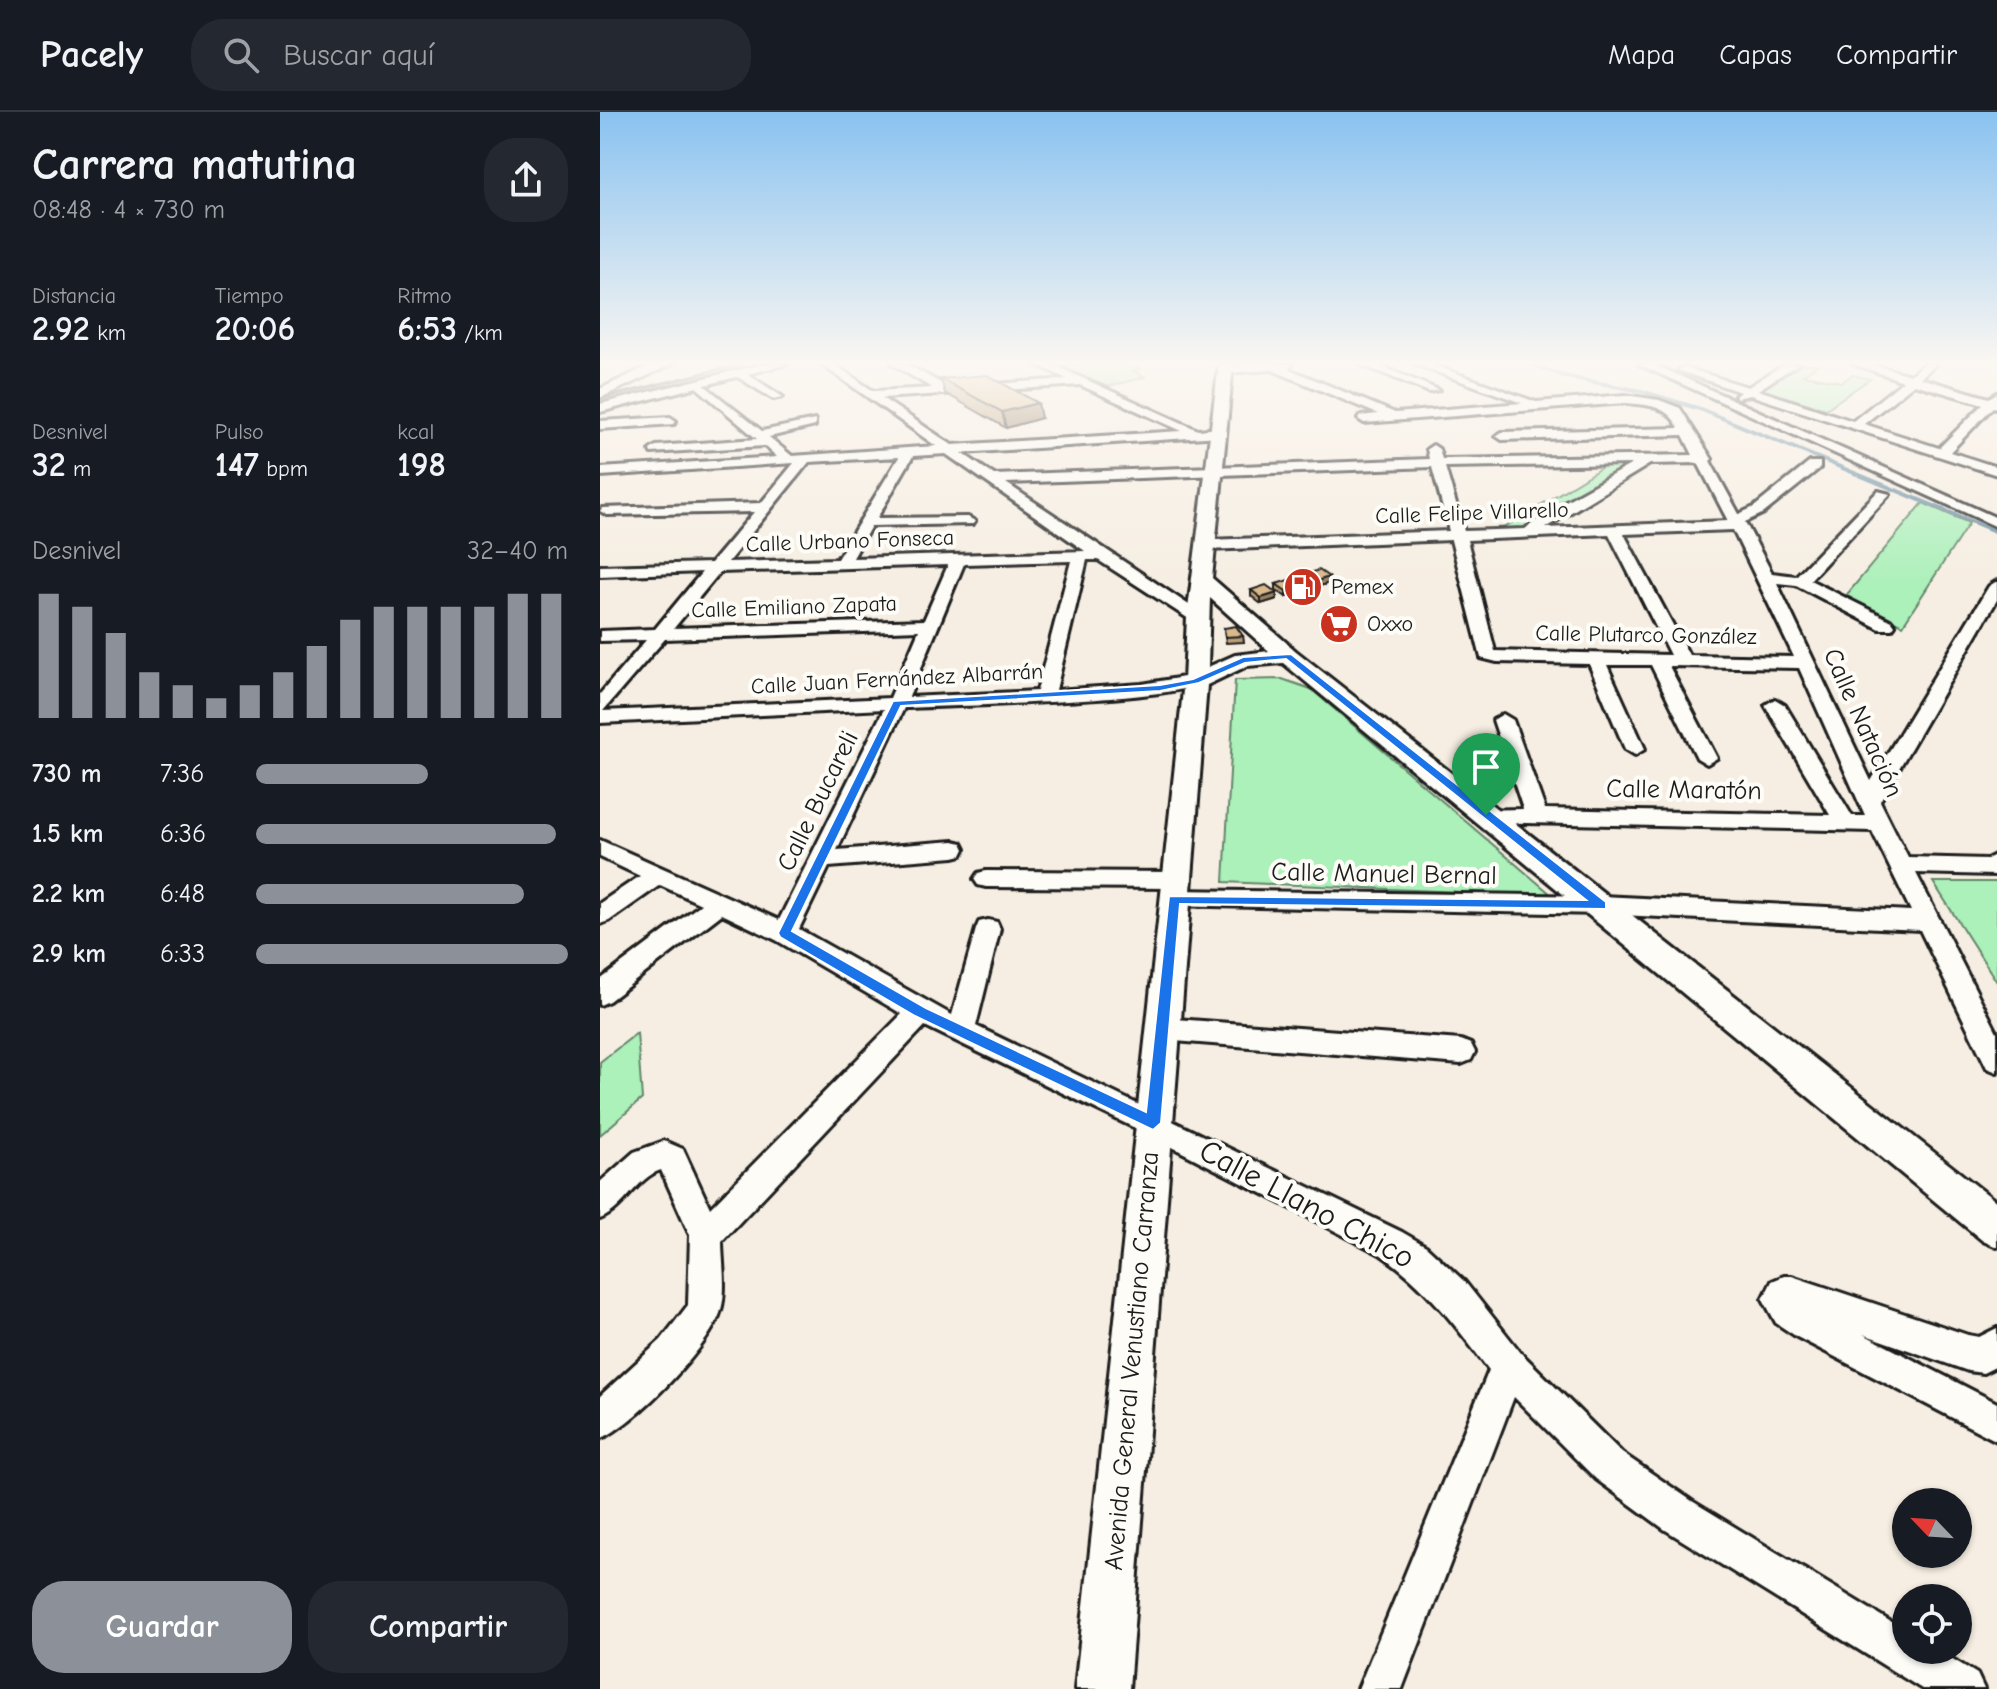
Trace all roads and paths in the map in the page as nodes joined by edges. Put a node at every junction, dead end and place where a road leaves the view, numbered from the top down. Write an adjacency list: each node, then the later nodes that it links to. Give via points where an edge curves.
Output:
1 (764, 438): 10 (street); 15 (street)
2 (933, 438): 9 (street)
3 (1122, 438): 9 (street)
4 (1219, 438): 19 (main road, Avenida General Venustiano Carranza)
5 (1693, 438): 16 (street, Calle Natación)
6 (1802, 438): 29 (street)
7 (1894, 438): 12 (street)
8 (1957, 438): 12 (street)
9 (949, 448): 11 (street); 22 (street)
10 (656, 450)
11 (909, 451): 14 (street); 27 (street)
12 (1941, 453): 20 (street)
13 (1435, 456): 17 (street); 19 (street); 32 (street)
14 (806, 458): 15 (street); 24 (street)
15 (788, 459): 21 (street)
16 (1705, 459): 17 (street); 28 (street, Calle Natación)
17 (1647, 460): 31 (street)
18 (1815, 465): 28 (street)
19 (1215, 469): 22 (street); 40 (main road, Avenida General Venustiano Carranza)
20 (1997, 471)
21 (600, 472)
22 (991, 479): 33 (street)
23 (1883, 494): 41 (street)
24 (768, 507): 25 (street); 37 (street)
25 (607, 511)
26 (968, 521): 27 (street)
27 (868, 522): 36 (street)
28 (1738, 522): 30 (street, Calle Felipe Villarello); 39 (street, Calle Natación)
29 (1997, 523)
30 (1614, 530): 31 (street, Calle Felipe Villarello); 50 (street)
31 (1530, 532): 32 (street, Calle Felipe Villarello)
32 (1458, 536): 40 (street, Calle Felipe Villarello); 48 (street, Calle Plutarco González, via 1485,652 1497,657)
33 (1101, 555): 34 (street, Calle Urbano Fonseca); 40 (street)
34 (1080, 556): 35 (street, Calle Urbano Fonseca); 53 (street)
35 (958, 560): 36 (street, Calle Urbano Fonseca); 43 (street, Calle Bucareli)
36 (842, 563): 37 (street, Calle Urbano Fonseca)
37 (718, 567): 38 (street, Calle Urbano Fonseca); 45 (street)
38 (600, 571)
39 (1766, 577): 41 (street); 51 (street, Calle Natación)
40 (1203, 581): 47 (main road); 52 (main road, Avenida General Venustiano Carranza)
41 (1800, 581): 44 (street)
42 (1997, 586): 61 (street)
43 (929, 625): 45 (street, Calle Emiliano Zapata); 54 (street, Calle Bucareli)
44 (1886, 625)
45 (661, 633): 46 (street, Calle Emiliano Zapata); 56 (street)
46 (600, 636)
47 (1288, 656): 52 (main road, via 1243,660); 62 (main road)
48 (1595, 657): 49 (street, Calle Plutarco González); 59 (street)
49 (1656, 658): 50 (street, Calle Plutarco González); 60 (street)
50 (1681, 658): 51 (street, Calle Plutarco González)
51 (1808, 663): 61 (street, Calle Natación)
52 (1196, 681): 53 (street, Calle Juan Fernández Albarrán); 73 (main road, Avenida General Venustiano Carranza)
53 (1045, 696): 54 (street, Calle Juan Fernández Albarrán)
54 (897, 703): 57 (street, Calle Juan Fernández Albarrán); 68 (street, Calle Bucareli)
55 (1775, 705): 64 (street)
56 (600, 706)
57 (600, 717)
58 (1503, 720): 63 (street)
59 (1635, 749)
60 (1707, 758)
61 (1871, 799): 65 (street, Calle Natación)
62 (1486, 815): 63 (street, Calle Maratón); 75 (main road)
63 (1536, 815): 64 (street, Calle Maratón)
64 (1844, 821): 65 (street, Calle Maratón)
65 (1880, 824): 69 (street, Calle Natación)
66 (600, 848): 71 (street, Calle Llano Chico)
67 (954, 849): 68 (street)
68 (822, 859): 79 (street, Calle Bucareli)
69 (1900, 865): 70 (street); 77 (street, Calle Natación)
70 (1996, 865)
71 (659, 874): 74 (street, Calle Llano Chico); 76 (street)
72 (986, 879): 73 (street, Calle Manuel Bernal)
73 (1175, 889): 75 (street, Calle Manuel Bernal); 82 (main road, Avenida General Venustiano Carranza)
74 (721, 902): 79 (street, Calle Llano Chico); 80 (street)
75 (1601, 905): 77 (street, Calle Manuel Bernal); 88 (main road)
76 (600, 915)
77 (1928, 921): 85 (street, Calle Natación)
78 (988, 929): 83 (street)
79 (785, 933): 81 (street, Calle Llano Chico)
80 (600, 994)
81 (921, 1012): 83 (street, Calle Llano Chico); 89 (street)
82 (1162, 1029): 84 (street); 86 (main road, Avenida General Venustiano Carranza)
83 (961, 1032): 86 (street, Calle Llano Chico)
84 (1461, 1052)
85 (1997, 1060)
86 (1153, 1123): 91 (street, Calle Llano Chico, via 1414,1258 1453,1294); 94 (main road, Avenida General Venustiano Carranza)
87 (600, 1204): 89 (street, via 647,1160 665,1154)
88 (1997, 1227)
89 (706, 1235): 92 (street, via 705,1308 700,1319)
90 (1997, 1345): 93 (street, via 1983,1355 1968,1353 1792,1293 1781,1295 1783,1307 1809,1325)
91 (1508, 1366): 95 (street); 96 (street, Calle Llano Chico, via 1578,1438 1640,1489)
92 (600, 1421)
93 (1997, 1423)
94 (1102, 1689)
95 (1380, 1689)
96 (1962, 1689)

